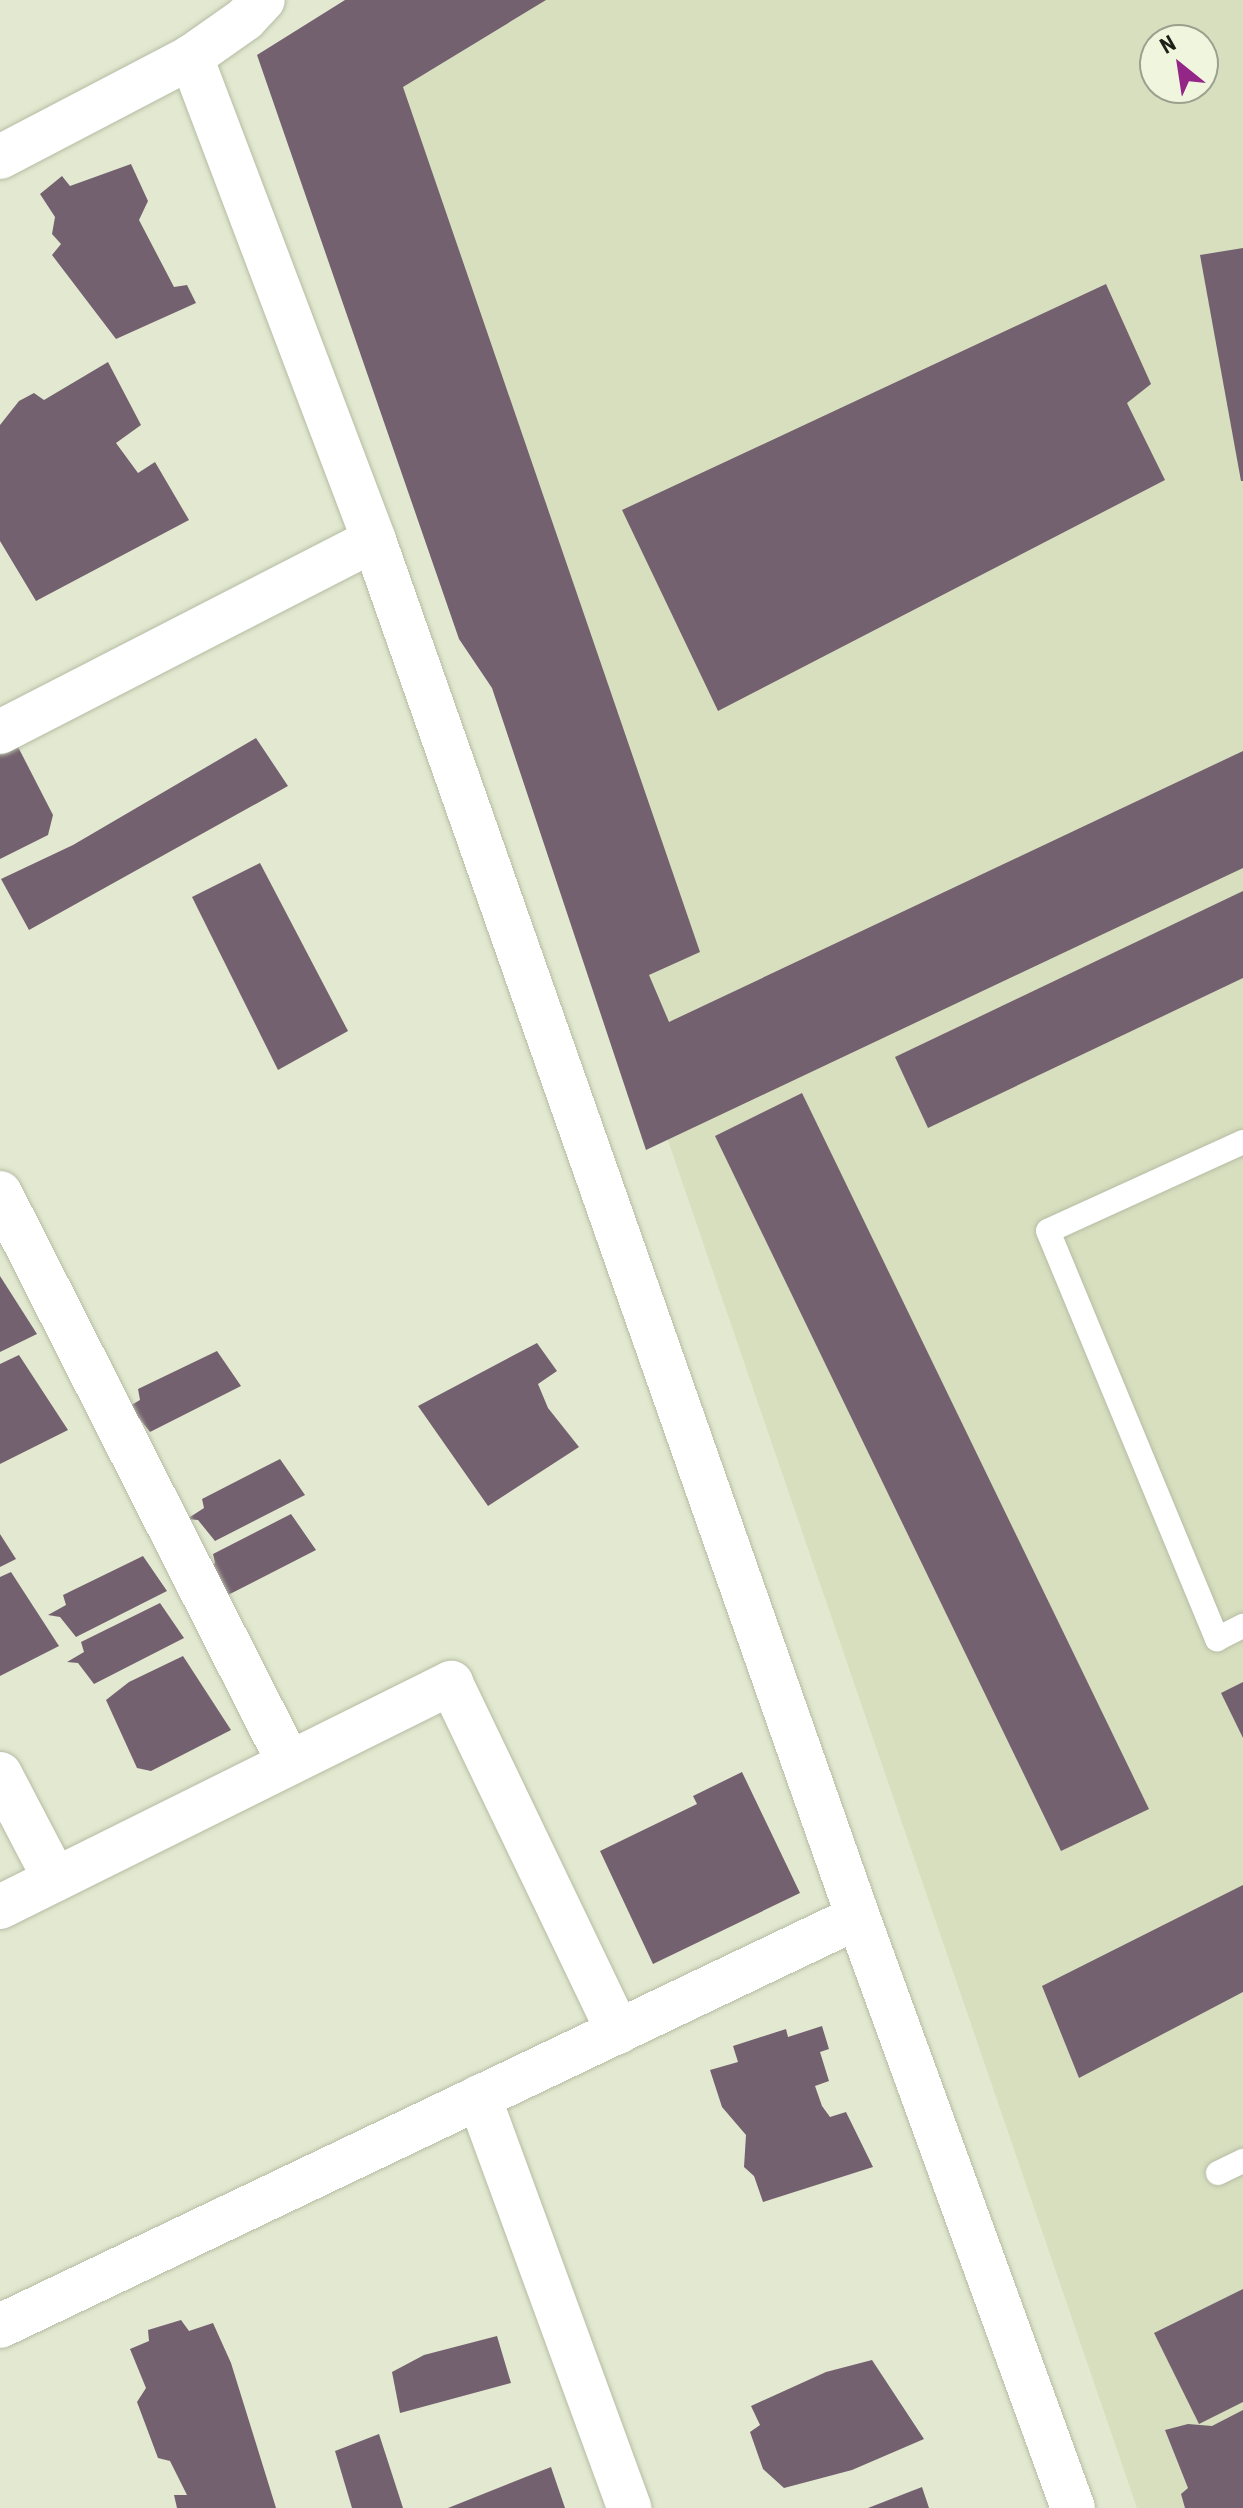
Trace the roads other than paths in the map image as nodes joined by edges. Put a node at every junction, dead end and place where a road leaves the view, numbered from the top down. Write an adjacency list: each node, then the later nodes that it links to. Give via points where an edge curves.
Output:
1 (263, 0): 2 (street)
2 (191, 57): 3 (street); 4 (street)
3 (0, 157)
4 (374, 540): 5 (street); 13 (street)
5 (0, 732)
6 (1243, 1142): 8 (lane, via 1048,1231 1217,1639)
7 (0, 1193): 9 (street)
8 (1243, 1626)
9 (289, 1763): 11 (street); 14 (street, via 451,1683)
10 (0, 1774): 11 (street)
11 (55, 1879): 12 (street)
12 (0, 1907)
13 (858, 1917): 14 (street); 20 (street)
14 (618, 2032): 15 (street)
15 (479, 2097): 18 (street); 19 (street)
16 (1243, 2161): 17 (lane)
17 (1218, 2173)
18 (0, 2326)
19 (629, 2508)
20 (1073, 2508)

